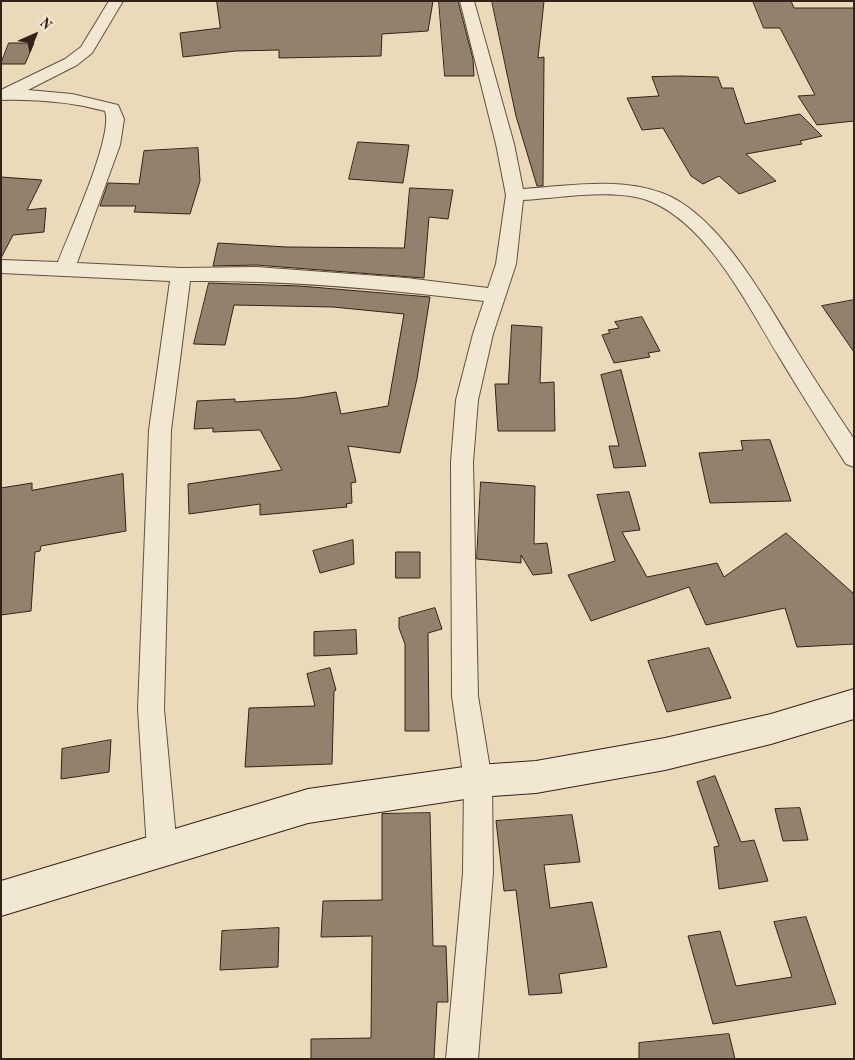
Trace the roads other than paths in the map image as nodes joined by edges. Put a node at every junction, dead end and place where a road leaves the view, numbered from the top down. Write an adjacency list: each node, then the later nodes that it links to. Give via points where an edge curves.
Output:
1 (116, 1): 3 (street, via 87,50 71,62)
2 (466, 1): 4 (street)
3 (4, 95): 6 (street, via 103,105 112,108 116,119 111,145)
4 (516, 195): 8 (street, via 506,264); 9 (street, via 636,191 658,198 680,211 714,244 752,295)
5 (1, 266): 6 (street)
6 (65, 270): 7 (street)
7 (181, 274): 8 (street, via 256,274 396,284); 12 (street, via 160,430 152,699)
8 (495, 296): 11 (street, via 467,400 462,462 466,696)
9 (854, 458)
10 (854, 704): 11 (main road, via 771,729 664,754 536,777)
11 (478, 781): 12 (main road, via 308,806); 14 (street, via 478,873)
12 (162, 849): 13 (main road)
13 (1, 899)
14 (462, 1059)

